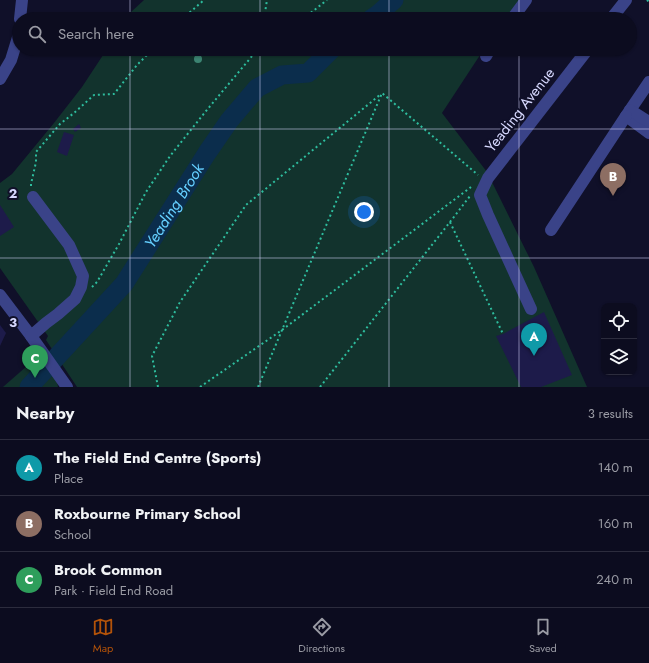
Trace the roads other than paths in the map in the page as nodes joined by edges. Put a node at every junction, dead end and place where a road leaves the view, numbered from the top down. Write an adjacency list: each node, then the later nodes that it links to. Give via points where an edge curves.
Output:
1 (22, 0): 4 (street)
2 (526, 0): 5 (street)
3 (626, 0): 6 (street)
4 (21, 12)
5 (517, 12)
6 (617, 12)
7 (12, 56): 9 (street)
8 (582, 56): 17 (street, Yeading Avenue, via 487,175 480,195)
9 (0, 80)
10 (649, 82): 11 (street)
11 (628, 113): 12 (street); 13 (street); 15 (street)
12 (649, 122)
13 (649, 133)
14 (33, 197): 18 (street, via 69,245 83,276 81,288 75,299)
15 (551, 230)
16 (0, 295): 18 (street)
17 (531, 309)
18 (31, 336): 19 (street)
19 (67, 387)

